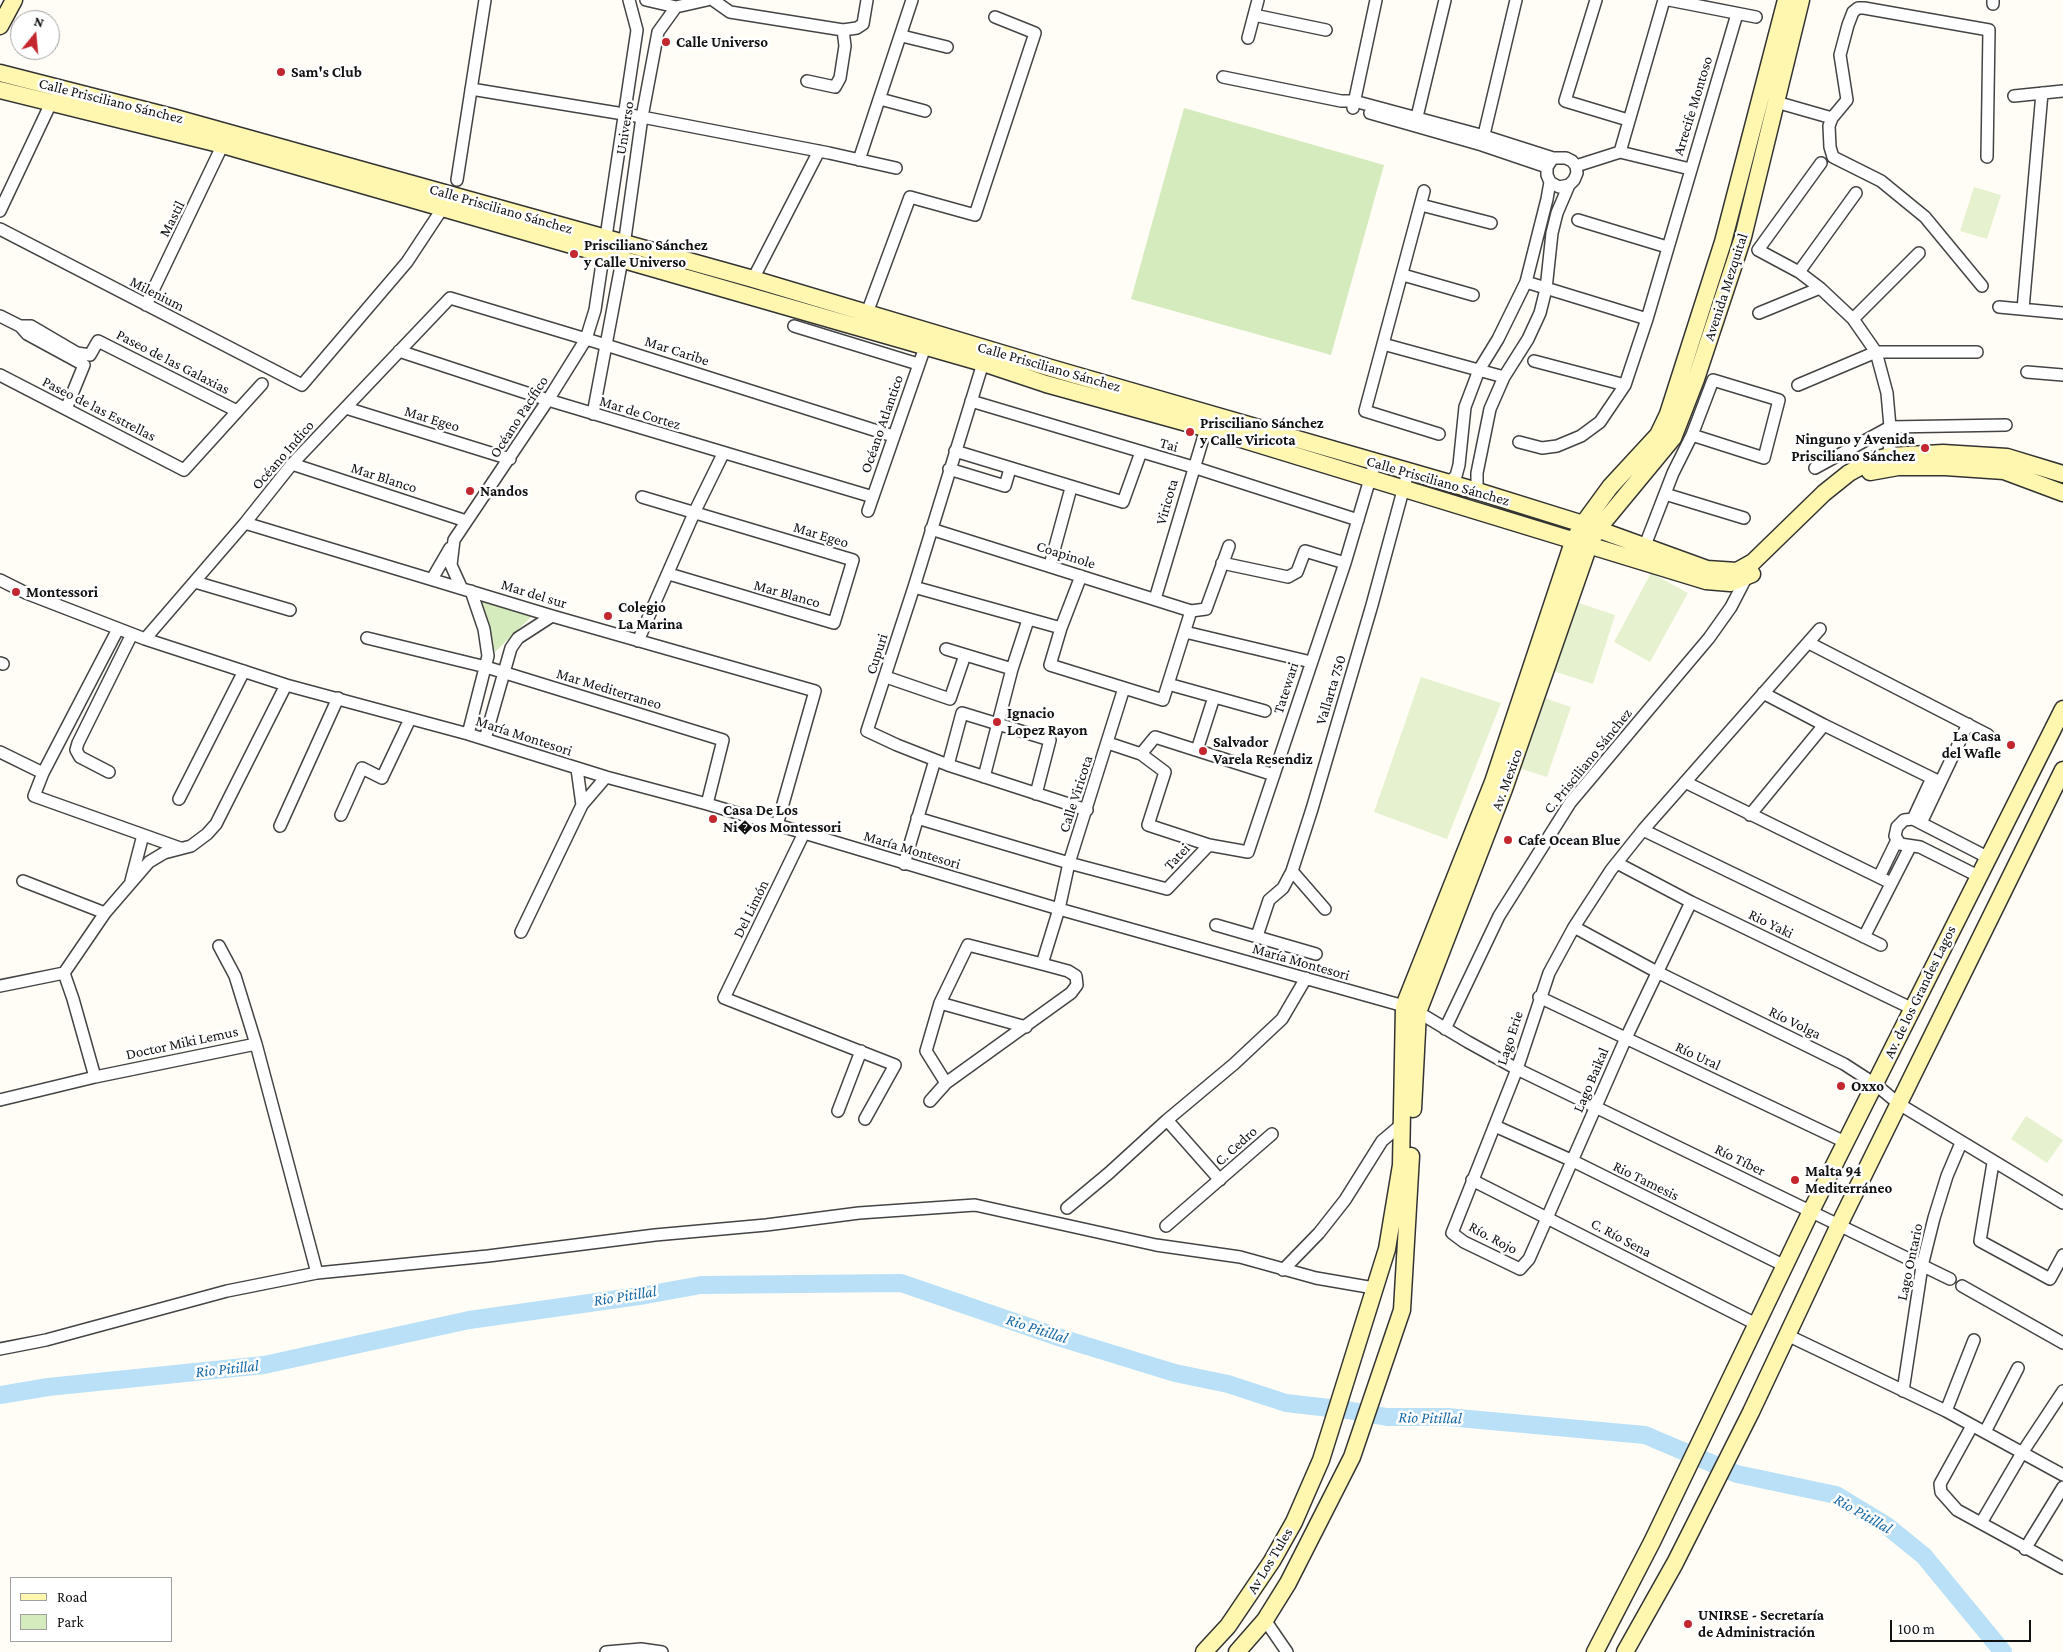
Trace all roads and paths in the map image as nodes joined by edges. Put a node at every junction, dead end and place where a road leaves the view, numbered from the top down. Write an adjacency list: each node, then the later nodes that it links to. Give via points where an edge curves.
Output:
1 (14, 0): 23 (main road)
2 (485, 0): 34 (street)
3 (629, 0): 24 (street, Universo)
4 (646, 0): 18 (street)
5 (707, 0): 18 (street)
6 (712, 0): 25 (street, via 730,12)
7 (867, 0): 25 (street, via 863,24)
8 (912, 0): 28 (street)
9 (1258, 0): 20 (street)
10 (1376, 0): 42 (street)
11 (1445, 0): 48 (street)
12 (1516, 0): 50 (street)
13 (1596, 0): 47 (street, via 1565,101)
14 (1664, 0): 47 (street)
15 (1669, 0): 19 (street)
16 (1786, 0): 157 (main road, Avenida Mezquital, via 1723,242 1668,414 1658,435 1610,488)
17 (1801, 0): 40 (main road, Avenida Mezquital)
18 (676, 8): 27 (street, Universo)
19 (1737, 14): 22 (street); 59 (street, Arrecife Montoso)
20 (1254, 15): 26 (street); 29 (street)
21 (995, 17): 90 (street, via 1035,33 975,215 910,197)
22 (1756, 17)
23 (0, 26)
24 (637, 30): 27 (street); 44 (street, Universo)
25 (844, 30): 33 (street, via 846,46 835,87)
26 (1326, 30)
27 (658, 32): 45 (street, Universo)
28 (902, 36): 30 (street); 39 (street)
29 (1248, 38)
30 (947, 47)
31 (0, 73): 49 (main road, Calle Prisciliano Sánchez)
32 (1223, 78): 42 (street)
33 (807, 81)
34 (471, 89): 44 (street); 60 (street)
35 (0, 90): 41 (main road, Calle Prisciliano Sánchez)
36 (2063, 91): 37 (street)
37 (2042, 93): 38 (street); 88 (street)
38 (2014, 96)
39 (880, 99): 43 (street); 54 (street)
40 (1776, 102): 46 (street); 157 (main road, Avenida Mezquital, via 1743,236 1673,438)
41 (51, 103): 49 (main road, Calle Prisciliano Sánchez); 67 (street)
42 (1354, 104): 48 (street)
43 (925, 111)
44 (624, 114): 45 (street); 71 (street, Universo)
45 (642, 117): 51 (street); 72 (street, Universo)
46 (1832, 118): 53 (street, via 1848,100 1840,55 1848,25 1858,8 1989,30); 81 (street, via 1829,126 1833,157 1881,181 1925,217)
47 (1628, 120): 52 (street)
48 (1415, 121): 50 (street)
49 (226, 139): 66 (main road, Calle Prisciliano Sánchez); 71 (main road, Calle Prisciliano Sánchez); 86 (street, Mastil)
50 (1483, 140): 55 (street)
51 (819, 151): 54 (street); 79 (street)
52 (1620, 152): 57 (street); 59 (street, Arrecife Montoso)
53 (1987, 157)
54 (859, 160): 58 (street)
55 (1550, 163): 57 (street, via 1566,158); 61 (street, via 1547,174)
56 (1820, 163): 77 (street, via 1758,250)
57 (1576, 166): 62 (street, via 1577,173)
58 (896, 168)
59 (1690, 168): 73 (street)
60 (457, 180)
61 (1550, 182): 62 (street, via 1559,187); 80 (street)
62 (1570, 185): 83 (street, via 1552,233)
63 (1424, 191): 65 (street)
64 (1856, 193): 77 (street)
65 (1421, 205): 69 (street); 78 (street)
66 (442, 208): 75 (main road, Calle Prisciliano Sánchez); 86 (street, Milenium, via 407,262 302,384)
67 (0, 211)
68 (1578, 220): 73 (street)
69 (1491, 223)
70 (0, 229): 86 (street, Milenium)
71 (605, 238): 72 (main road, Calle Prisciliano Sánchez); 75 (street, Universo)
72 (623, 242): 76 (street, Universo); 79 (main road, Calle Prisciliano Sánchez)
73 (1667, 247): 93 (street)
74 (1919, 253): 94 (street)
75 (603, 255): 76 (main road, Calle Prisciliano Sánchez); 97 (street, Océano Pacífico, via 595,310)
76 (622, 260): 99 (street); 100 (main road, Calle Prisciliano Sánchez)
77 (1799, 272): 82 (street)
78 (1403, 275): 84 (street); 98 (street)
79 (753, 279): 90 (main road, Calle Prisciliano Sánchez)
80 (1526, 282): 83 (street); 107 (street)
81 (1982, 286)
82 (1820, 288): 91 (street); 94 (street)
83 (1546, 289): 93 (street); 111 (street, via 1528,339)
84 (1473, 295)
85 (450, 298): 97 (street, Mar Caribe); 101 (street, Océano Indico)
86 (146, 305)
87 (1999, 306): 88 (street)
88 (2023, 309): 89 (street)
89 (2063, 312)
90 (867, 313): 121 (main road, Calle Prisciliano Sánchez)
91 (1759, 313)
92 (0, 316): 95 (street)
93 (1647, 319): 114 (street)
94 (1852, 319): 102 (street)
95 (20, 326): 117 (street, via 27,334 84,364); 119 (street, Paseo de las Galaxias, via 31,326 77,353 90,355 98,341)
96 (794, 326): 106 (street)
97 (586, 339): 99 (street, Mar Caribe); 115 (street, Océano Pacífico)
98 (1383, 344): 107 (street); 125 (street, via 1365,412)
99 (606, 345): 120 (street); 127 (street, Mar Caribe)
100 (925, 347): 105 (main road, Calle Prisciliano Sánchez); 106 (street, Océano Atlantico)
101 (399, 351): 115 (street, Mar de Cortez); 118 (street, Océano Indico)
102 (1876, 352): 103 (street); 113 (street); 123 (street, via 1887,393)
103 (1977, 352)
104 (1534, 361): 114 (street)
105 (983, 363): 116 (street, Cupuri); 121 (main road, Calle Prisciliano Sánchez, via 1046,384)
106 (918, 364): 127 (street, Océano Atlantico)
107 (1479, 370): 111 (street); 124 (street, via 1465,407)
108 (2027, 372): 110 (street)
109 (0, 375): 117 (street, Paseo de las Estrellas)
110 (2063, 375)
111 (1504, 378): 128 (street, via 1490,409)
112 (262, 384): 119 (street)
113 (1798, 385)
114 (1625, 386): 129 (street, via 1600,422 1581,436 1542,448)
115 (548, 400): 120 (street, Mar de Cortez); 133 (street, Océano Pacífico)
116 (971, 402): 130 (street, Cupuri); 131 (street, Tai)
117 (66, 408): 119 (street, Paseo de las Estrellas, via 184,470)
118 (346, 408): 133 (street, Mar Egeo); 135 (street, Océano Indico)
119 (237, 411)
120 (593, 414): 132 (street, Mar de Cortez)
121 (1208, 421): 136 (street, Viricota); 140 (main road, Calle Prisciliano Sánchez)
122 (2006, 425): 123 (street)
123 (1890, 427): 134 (street); 137 (street)
124 (1463, 432): 128 (street); 143 (street, via 1460,465 1456,476)
125 (1439, 434)
126 (1692, 434): 126 (street, via 1713,380 1779,400 1764,458); 148 (street)
127 (893, 436): 150 (street, Océano Atlantico)
128 (1484, 437): 146 (street)
129 (1519, 442)
130 (954, 451): 138 (street, Cupuri); 139 (street)
131 (1141, 452): 136 (street, Tai); 144 (street, via 1123,502)
132 (724, 454): 150 (street, Mar de Cortez); 152 (street)
133 (510, 459): 155 (street, Océano Pacífico)
134 (1889, 461): 142 (main road, Calle Prisciliano Sánchez, via 1943,453 2008,456); 147 (main road, Calle Prisciliano Sánchez, via 2004,471); 162 (main road, Calle Prisciliano Sánchez, via 1873,460 1849,473 1824,493 1764,553 1737,571 1707,569); 169 (main road, Calle Prisciliano Sánchez, via 1851,483 1829,501 1765,566)
135 (292, 464): 155 (street, Mar Blanco); 156 (street, Océano Indico)
136 (1193, 467): 154 (street, Tai); 175 (street, Viricota)
137 (1815, 468)
138 (949, 469): 139 (street, via 1005,486); 158 (street, Cupuri)
139 (1010, 469): 144 (street)
140 (1372, 470): 141 (main road, Calle Prisciliano Sánchez); 145 (main road, Calle Prisciliano Sánchez); 154 (street, Tatewari)
141 (1408, 472): 143 (main road, Calle Prisciliano Sánchez); 145 (street, Vallarta 750)
142 (2063, 474)
143 (1448, 483): 146 (main road, Calle Prisciliano Sánchez)
144 (1071, 488): 166 (street)
145 (1403, 488): 160 (main road, Calle Prisciliano Sánchez); 249 (street, Vallarta 750, via 1372,605)
146 (1477, 491): 157 (main road, Calle Prisciliano Sánchez)
147 (2063, 493)
148 (1665, 494): 153 (street); 162 (street)
149 (642, 497): 152 (street, Mar Egeo)
150 (873, 497): 151 (street, Océano Atlantico)
151 (868, 511)
152 (695, 512): 163 (street, Mar Egeo); 167 (street)
153 (1744, 518)
154 (1358, 520): 164 (street, Tatewari)
155 (466, 521): 159 (street, Océano Pacífico)
156 (246, 523): 170 (street, Mar del sur); 172 (street, Océano Indico)
157 (1590, 527): 160 (main road, Avenida Mezquital); 162 (main road, Calle Prisciliano Sánchez)
158 (931, 529): 166 (street, Coapinole); 173 (street, Cupuri)
159 (454, 540): 170 (street); 174 (street, Océano Pacífico, via 451,565)
160 (1581, 543): 169 (main road, Calle Prisciliano Sánchez, via 1706,581 1730,583); 274 (main road, Av. Mexico, via 1504,789)
161 (1229, 546): 165 (street)
162 (1644, 548)
163 (853, 560): 167 (street, Mar Blanco, via 834,623)
164 (1345, 562): 165 (street, via 1305,551 1296,572 1288,577); 191 (street, Tatewari)
165 (1222, 563): 177 (street, via 1206,608)
166 (1050, 565): 168 (street, Coapinole)
167 (669, 574): 187 (street)
168 (1081, 576): 175 (street, Coapinole); 180 (street)
169 (1746, 578): 277 (street, C. Prisciliano Sánchez, via 1731,607 1708,638 1570,803 1499,916)
170 (432, 579): 174 (street, Mar del sur)
171 (0, 580): 181 (street, María Montesori)
172 (195, 582): 176 (street); 186 (street, Océano Indico)
173 (914, 587): 179 (street); 196 (street, Cupuri)
174 (466, 589): 178 (street, Mar del sur); 192 (street, Océano Pacífico, via 484,629 488,656)
175 (1154, 599): 177 (street, Coapinole)
176 (290, 610)
177 (1191, 611): 183 (street)
178 (552, 616): 187 (street, Mar del sur); 195 (street, via 518,638 511,648)
179 (1028, 620): 180 (street); 193 (street)
180 (1061, 628): 199 (street, via 1050,665)
181 (118, 629): 184 (street, María Montesori); 221 (street)
182 (1820, 629): 188 (street, Lago Erie)
183 (1184, 632): 191 (street); 198 (street)
184 (132, 634): 186 (street, María Montesori); 220 (street, via 76,750 80,757)
185 (367, 638): 192 (street, Mar Mediterraneo)
186 (145, 640): 194 (street, María Montesori)
187 (638, 641): 236 (street, Mar del sur, via 815,691)
188 (1809, 643): 200 (street, Lago Erie); 206 (street)
189 (946, 649): 190 (street)
190 (965, 655): 193 (street); 196 (street, via 950,699)
191 (1310, 662): 222 (street, Tatewari)
192 (486, 667): 195 (street, Mar Mediterraneo); 209 (street, Océano Pacífico)
193 (1012, 669): 207 (street)
194 (244, 671): 197 (street, María Montesori); 228 (street)
195 (504, 672): 211 (street); 229 (street, Mar Mediterraneo, via 723,740)
196 (886, 677): 216 (street, Cupuri, via 868,731)
197 (286, 684): 202 (street, María Montesori); 244 (street, via 216,824 191,846)
198 (1168, 684): 199 (street, via 1163,700); 201 (street)
199 (1124, 688): 212 (street, Calle Viricota)
200 (1764, 692): 208 (street); 226 (street, Lago Erie)
201 (1214, 697): 203 (street); 213 (street)
202 (338, 698): 205 (street, María Montesori); 237 (street)
203 (1265, 711)
204 (2061, 717): 245 (main road, Av. de los Grandes Lagos)
205 (410, 719): 209 (street, María Montesori); 232 (street, via 382,778 362,768)
206 (1968, 724): 210 (street); 225 (street)
207 (998, 725): 217 (street, via 962,714); 224 (street); 227 (street, via 1050,740)
208 (1824, 725): 225 (street); 233 (street)
209 (468, 734): 211 (street, María Montesori)
210 (1988, 735)
211 (485, 739): 218 (street, María Montesori)
212 (1108, 743): 215 (street); 231 (street, Calle Viricota)
213 (1197, 750): 215 (street, via 1155,737); 222 (street)
214 (0, 752): 221 (street)
215 (1141, 754): 242 (street, Tatewari, via 1165,772 1148,825)
216 (935, 760): 217 (street, Cupuri); 234 (street)
217 (948, 764): 224 (street, Cupuri)
218 (577, 769): 223 (street, María Montesori); 230 (street)
219 (2063, 770): 287 (main road, Av. de los Grandes Lagos)
220 (109, 772)
221 (43, 774): 240 (street, via 34,796)
222 (1274, 774): 242 (street, Tatewari, via 1248,852)
223 (606, 777): 229 (street, María Montesori); 230 (street)
224 (984, 777): 227 (street, Cupuri)
225 (1936, 780): 235 (street)
226 (1685, 782): 233 (street); 238 (street, Lago Erie)
227 (1036, 794): 231 (street, Cupuri)
228 (179, 799)
229 (707, 804): 236 (street, María Montesori)
230 (582, 805): 261 (street)
231 (1086, 810): 246 (street, Calle Viricota)
232 (341, 815)
233 (1750, 815): 251 (street)
234 (917, 818): 246 (street); 247 (street)
235 (1917, 821): 241 (street, via 1904,820 1895,831); 245 (street)
236 (777, 825): 239 (street, María Montesori)
237 (280, 826)
238 (1643, 830): 248 (street, Lago Erie); 263 (street)
239 (804, 833): 247 (street, María Montesori); 280 (street, Del Limón, via 724,998)
240 (143, 834): 244 (street); 253 (street)
241 (1897, 840): 243 (street); 251 (street)
242 (1209, 845): 246 (street, Tatei, via 1167,889)
243 (1910, 847): 250 (street, via 1920,848); 254 (street)
244 (180, 848): 253 (street, via 149,862)
245 (1987, 857): 250 (main road, Av. de los Grandes Lagos)
246 (1069, 863): 256 (street, Calle Viricota)
247 (904, 864): 256 (street, María Montesori)
248 (1617, 864): 255 (street, Rio Yaki); 260 (street, Lago Erie)
249 (1292, 870): 257 (street); 262 (street, Vallarta 750, via 1283,888 1269,900)
250 (1978, 876): 275 (main road, Av. de los Grandes Lagos)
251 (1879, 877): 254 (street)
252 (23, 881): 258 (street)
253 (131, 883): 258 (street)
254 (1891, 883): 263 (street)
255 (1691, 902): 268 (street, Lago Baikal); 275 (street, Rio Yaki)
256 (1059, 909): 267 (street, Calle Viricota); 270 (street, María Montesori)
257 (1325, 909)
258 (105, 913): 269 (street)
259 (1216, 925): 262 (street)
260 (1574, 927): 268 (street, Río Volga); 272 (street, Lago Erie)
261 (521, 932)
262 (1257, 936): 266 (street)
263 (1864, 937): 265 (street)
264 (219, 946): 279 (street, via 235,976)
265 (1881, 946)
266 (1316, 954)
267 (1042, 964): 273 (street, via 968,945); 276 (street, via 1068,971 1076,976 1077,985)
268 (1658, 972): 278 (street, Lago Baikal); 284 (street, Río Volga, via 1844,1064)
269 (64, 973): 271 (street); 282 (street)
270 (1306, 978): 274 (street, María Montesori); 291 (street, via 1282,1019)
271 (0, 986)
272 (1539, 997): 278 (street, Río Ural); 281 (street, Lago Erie)
273 (940, 1003): 276 (street); 283 (street, via 926,1051)
274 (1411, 1009): 277 (street, María Montesori); 292 (main road, Av Los Tules, via 1402,1035); 334 (main road, Av Los Tules, via 1408,1223 1402,1310 1350,1463 1306,1550)
275 (1913, 1009): 284 (main road, Av. de los Grandes Lagos)
276 (1026, 1027): 283 (street)
277 (1445, 1029): 281 (street, María Montesori)
278 (1626, 1038): 288 (street, Lago Baikal); 295 (street, Río Ural)
279 (256, 1044): 282 (street, Doctor Miki Lemus); 313 (street, Doctor Miki Lemus)
280 (861, 1051): 289 (street); 290 (street, via 895,1065)
281 (1517, 1069): 288 (street, Río Tíber); 293 (street, Lago Erie)
282 (95, 1077): 285 (street, Doctor Miki Lemus)
283 (946, 1083): 286 (street)
284 (1875, 1084): 287 (street, Río Volga); 295 (main road, Av. de los Grandes Lagos)
285 (0, 1100)
286 (930, 1101)
287 (1899, 1104): 296 (street, Río Volga); 305 (main road, Av. de los Grandes Lagos)
288 (1596, 1106): 297 (street, Lago Baikal); 303 (street, Río Tíber)
289 (838, 1110)
290 (865, 1120)
291 (1167, 1120): 299 (street); 302 (street)
292 (1402, 1124): 312 (street, via 1382,1141 1345,1200); 316 (main road, Av Los Tules, via 1394,1208)
293 (1495, 1126): 297 (street, Rio Tamesis); 300 (street, Lago Erie)
294 (1272, 1134): 299 (street, C. Cedro)
295 (1845, 1142): 303 (main road, Av. de los Grandes Lagos)
296 (1961, 1143): 298 (street, Río Volga); 310 (street, Lago Ontario, via 1937,1209)
297 (1573, 1162): 304 (street, Lago Baikal); 309 (street, Rio Tamesis)
298 (1993, 1162): 301 (street, Río Volga); 308 (street, via 1980,1241 2050,1278)
299 (1220, 1180): 306 (street, C. Cedro)
300 (1472, 1180): 304 (street, C. Río Sena); 307 (street, Lago Erie)
301 (2063, 1203)
302 (1067, 1208)
303 (1811, 1210): 305 (street, Río Tíber); 309 (main road, Av. de los Grandes Lagos)
304 (1548, 1217): 311 (street, Lago Baikal, via 1530,1259); 317 (street, C. Río Sena)
305 (1839, 1225): 310 (street, Río Tíber); 318 (main road, Av. de los Grandes Lagos)
306 (1166, 1226)
307 (1452, 1233): 311 (street, Río. Rojo, via 1471,1246)
308 (2063, 1255)
309 (1784, 1265): 317 (main road, Av. de los Grandes Lagos)
310 (1922, 1266): 314 (street, Río Tíber); 323 (street, Lago Ontario)
311 (1520, 1269)
312 (1283, 1270): 313 (street, via 1240,1257 1156,1245 975,1204 860,1213); 316 (street)
313 (317, 1273): 321 (street, via 227,1291)
314 (1950, 1279)
315 (1962, 1286): 320 (street)
316 (1372, 1294): 337 (main road, Av Los Tules, via 1323,1452 1294,1522 1228,1626)
317 (1756, 1324): 340 (main road, Av. de los Grandes Lagos, via 1652,1542)
318 (1787, 1335): 323 (street); 341 (main road, Av. de los Grandes Lagos, via 1681,1552)
319 (1974, 1340): 325 (street)
320 (2063, 1343)
321 (0, 1350)
322 (2018, 1368): 327 (street)
323 (1903, 1391): 325 (street)
324 (2063, 1391): 328 (street)
325 (1946, 1411): 326 (street)
326 (1972, 1426): 327 (street); 331 (street, via 1940,1484 1941,1492 1957,1510)
327 (1985, 1432): 328 (street)
328 (2022, 1453): 329 (street); 331 (street)
329 (2063, 1475)
330 (2063, 1487): 332 (street)
331 (1981, 1523): 332 (street)
332 (2025, 1549): 333 (street)
333 (2063, 1568)
334 (1265, 1620): 338 (main road, Av Los Tules); 339 (street)
335 (606, 1652): 336 (street, via 641,1649)
336 (662, 1652)
337 (1204, 1652)
338 (1237, 1652)
339 (1287, 1652)
340 (1595, 1652)
341 (1625, 1652)

